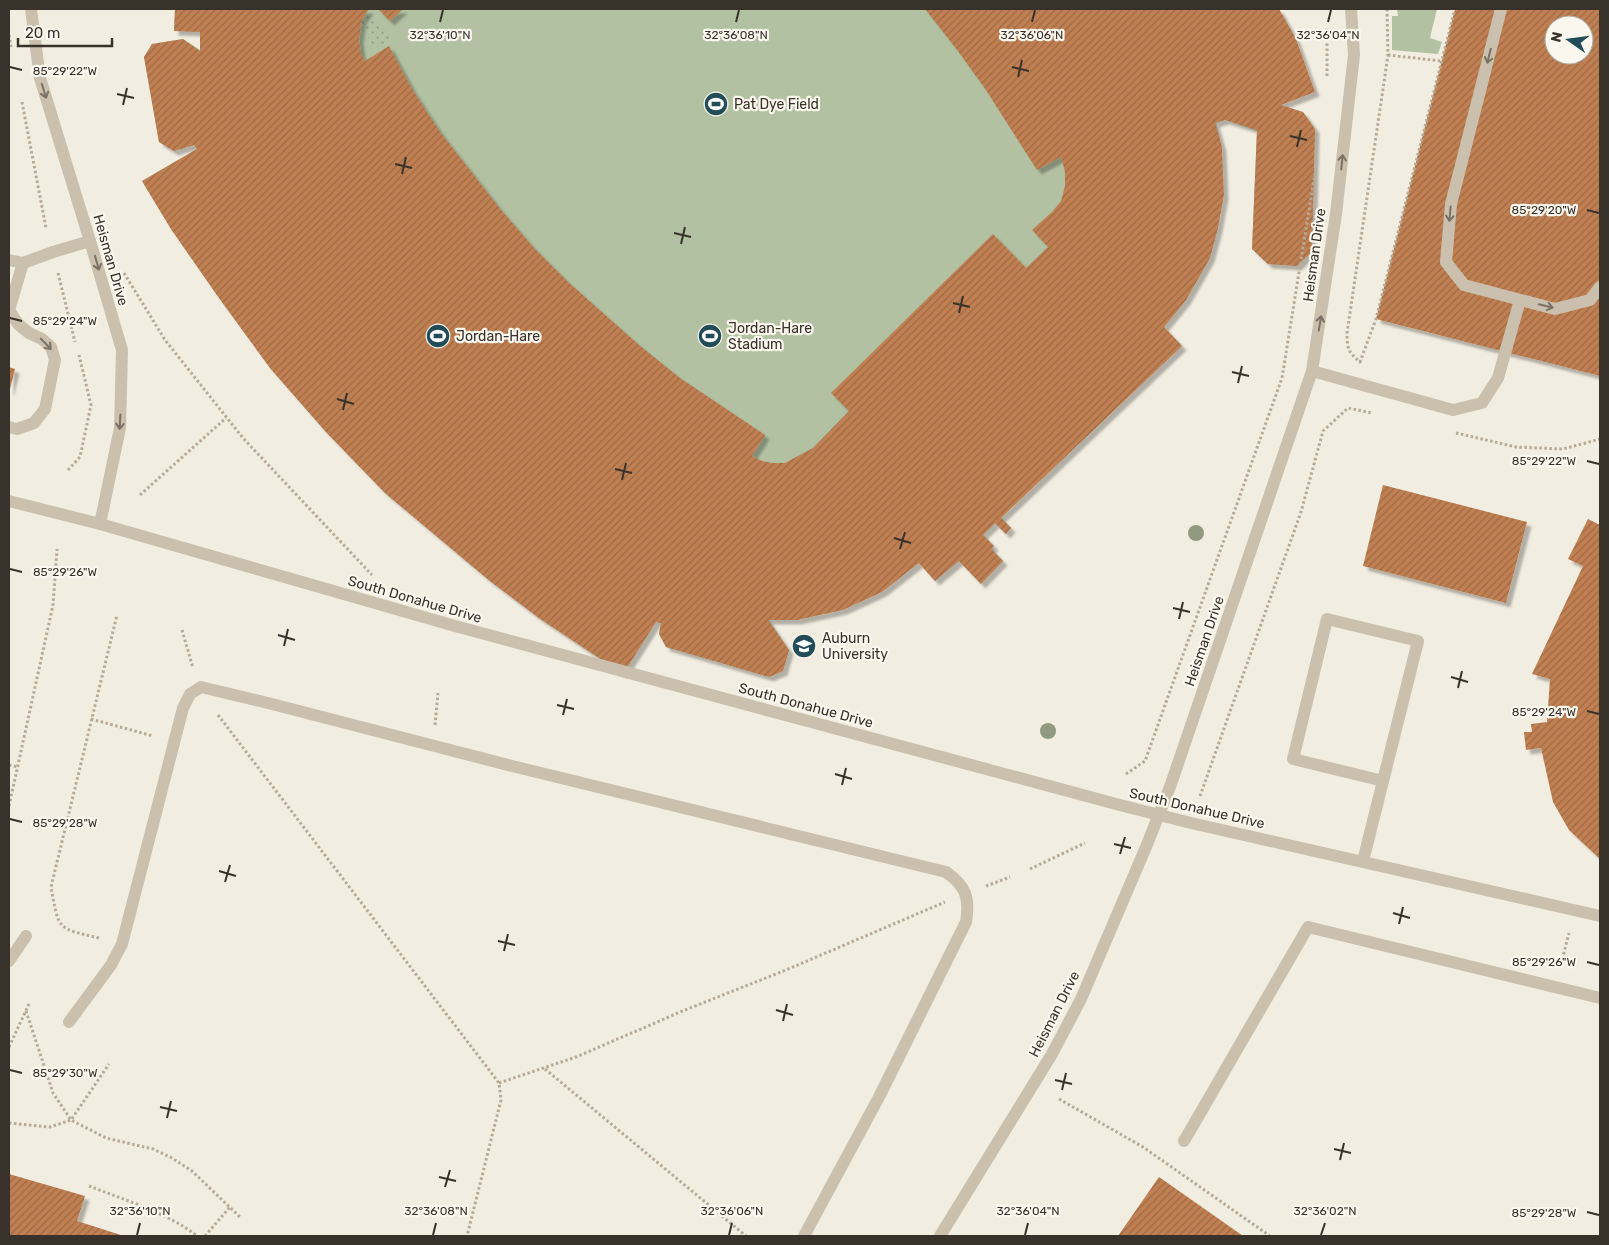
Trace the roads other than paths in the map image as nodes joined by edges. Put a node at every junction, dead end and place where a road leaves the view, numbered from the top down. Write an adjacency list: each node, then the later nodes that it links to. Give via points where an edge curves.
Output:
1 (31, 9): 4 (street, Heisman Drive, one-way to 4, via 40,78)
2 (1351, 9): 10 (street, Heisman Drive, one-way to 2, via 1336,214 1354,55)
3 (1501, 9): 8 (street, one-way to 8, via 1451,204 1446,262 1464,285)
4 (90, 241): 6 (street); 13 (street, Heisman Drive, one-way to 13, via 122,350 120,428)
5 (9, 260): 6 (street)
6 (23, 263): 9 (street)
7 (1600, 287): 8 (street, one-way to 7, via 1555,308 1590,300)
8 (1520, 300): 10 (street, via 1498,378 1482,403 1453,410)
9 (9, 310): 11 (street, one-way to 11, via 18,324 51,347 55,360 46,408 34,423 17,429)
10 (1312, 371): 15 (street, Heisman Drive)
11 (9, 427)
12 (9, 501): 13 (street, South Donahue Drive)
13 (100, 524): 15 (street, South Donahue Drive, via 455,626)
14 (1383, 781): 14 (street, via 1418,641 1327,619 1293,759); 16 (street)
15 (1159, 815): 16 (street, South Donahue Drive); 24 (street, Heisman Drive, via 1081,999 1052,1054)
16 (1363, 861): 17 (street, South Donahue Drive)
17 (1600, 916)
18 (26, 936): 19 (street)
19 (9, 961)
20 (1600, 998): 22 (street, via 1308,927)
21 (69, 1022): 23 (street, via 111,965 122,944 183,708 190,694 201,687 946,872 958,881 966,894 969,907 966,922 879,1097)
22 (1184, 1141)
23 (804, 1236)
24 (940, 1236)

